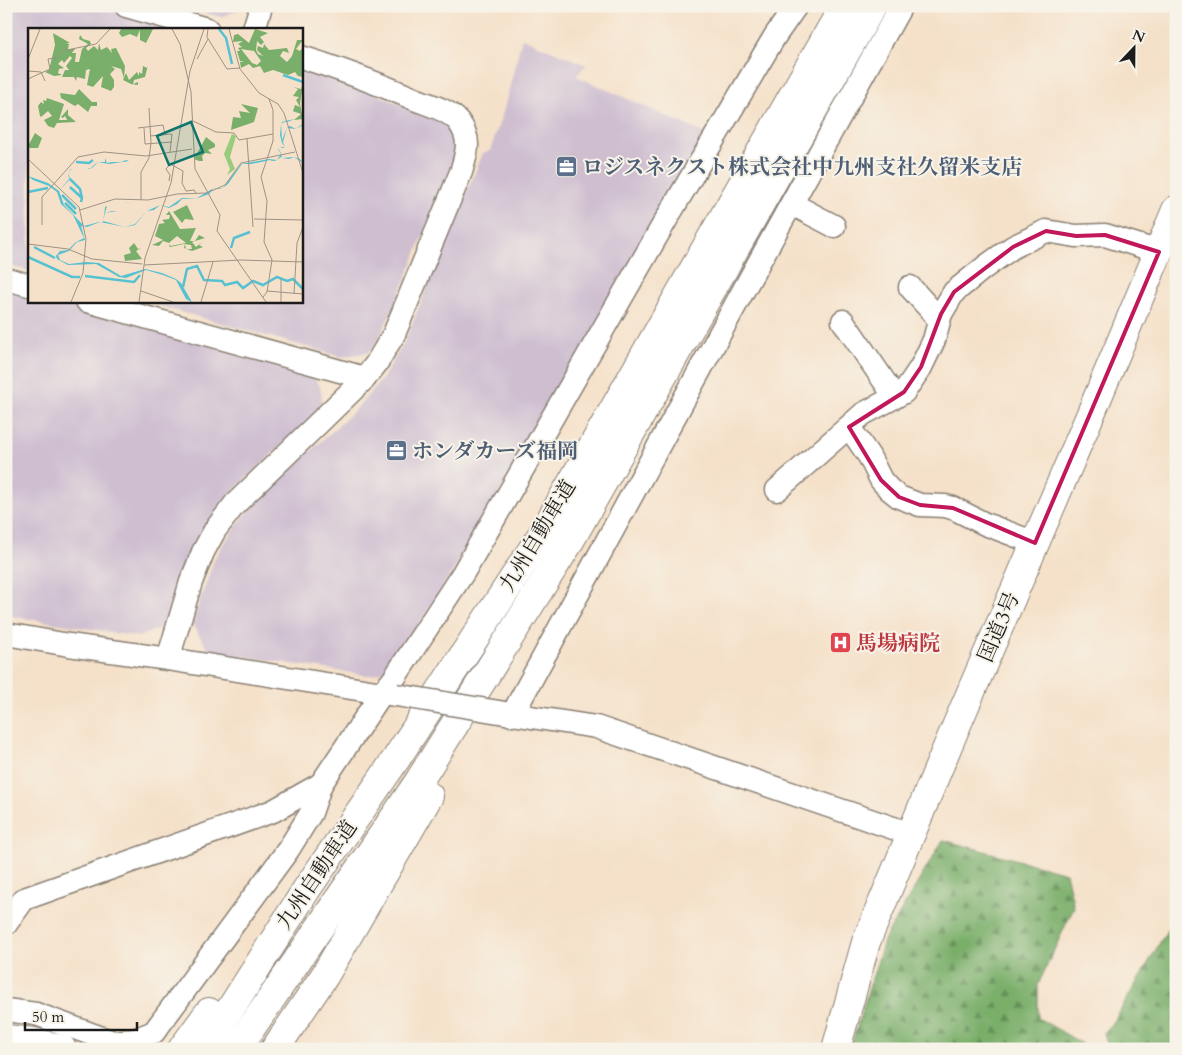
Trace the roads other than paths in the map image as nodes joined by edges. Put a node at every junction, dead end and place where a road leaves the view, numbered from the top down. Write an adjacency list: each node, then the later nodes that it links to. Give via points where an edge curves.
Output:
1 (126, 6): 7 (street)
2 (260, 6): 8 (street)
3 (796, 6): 28 (street, via 670,213 463,573 393,680)
4 (844, 6): 32 (highway, 九州自動車道, via 543,533 396,759)
5 (872, 6): 25 (highway, 九州自動車道)
6 (901, 6): 10 (street)
7 (203, 28)
8 (254, 28)
9 (302, 57): 20 (street, via 444,111 457,119 465,132 468,150 457,181 394,334)
10 (792, 204): 12 (street); 29 (street)
11 (1174, 218): 13 (highway, 国道3号)
12 (834, 226)
13 (1159, 252): 18 (street, via 1105,235 1076,236 1046,231 1013,247 954,292); 24 (highway, 国道3号)
14 (6, 279): 15 (street)
15 (28, 285)
16 (910, 287): 18 (street)
17 (91, 302): 20 (street)
18 (939, 319): 21 (street, via 934,340 921,367 904,392)
19 (844, 321): 21 (street)
20 (365, 378): 27 (street, via 235,504 215,530 191,582)
21 (895, 397): 22 (street, via 863,414)
22 (849, 426): 23 (street); 24 (street, via 881,480 900,497 920,505 954,508)
23 (777, 490)
24 (1035, 543): 31 (highway, 国道3号)
25 (567, 546): 34 (highway, via 434,788); 40 (highway, 九州自動車道, via 419,781)
26 (6, 634): 27 (street)
27 (168, 659): 28 (street)
28 (389, 694): 29 (street, bridge); 30 (street)
29 (509, 714): 31 (street, via 596,727)
30 (321, 784): 33 (street, via 274,811 24,900); 35 (street, via 311,813 288,850 154,1032 134,1040 113,1042 36,1014)
31 (912, 834): 43 (highway, 国道3号, via 866,942)
32 (308, 887): 38 (highway); 39 (highway, 九州自動車道)
33 (6, 924)
34 (325, 975): 41 (highway); 42 (highway)
35 (6, 1010)
36 (6, 1039): 37 (highway)
37 (62, 1049)
38 (182, 1049)
39 (204, 1049)
40 (237, 1049)
41 (275, 1049)
42 (292, 1049)
43 (836, 1049)

